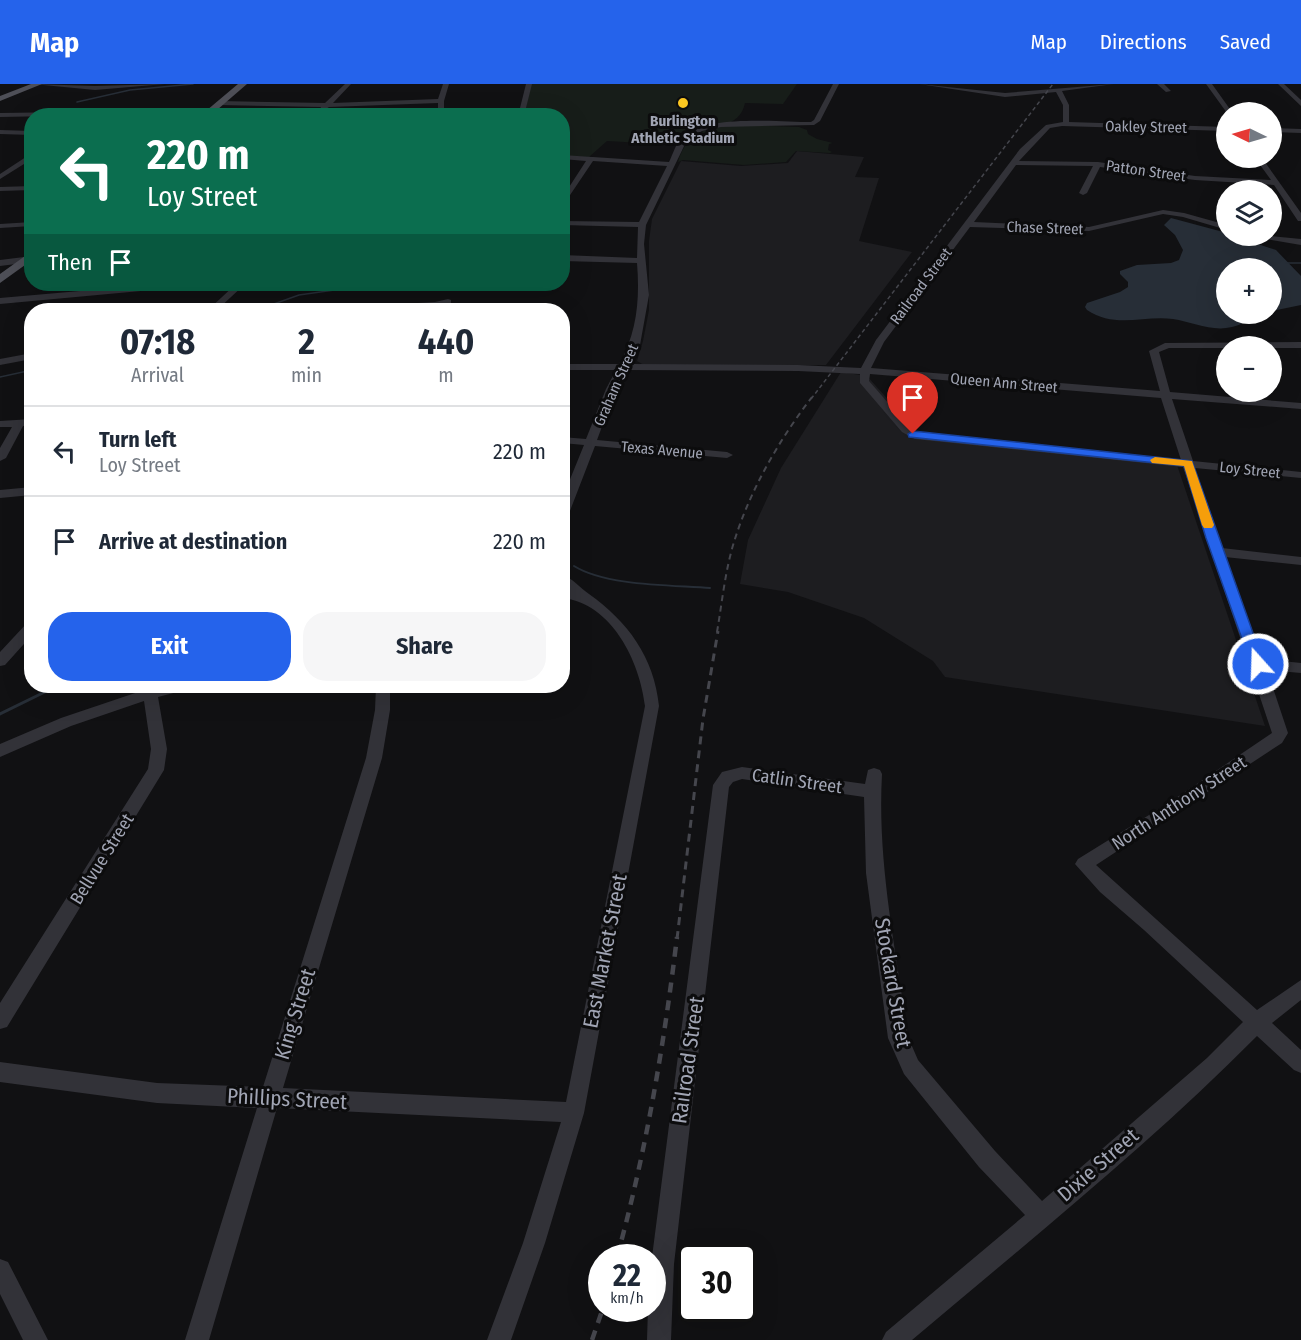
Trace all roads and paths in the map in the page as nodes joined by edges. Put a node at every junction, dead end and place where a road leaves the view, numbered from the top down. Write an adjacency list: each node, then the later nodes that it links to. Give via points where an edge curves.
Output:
1 (37, 84): 2 (street, via 95,88); 17 (main road)
2 (160, 84)
3 (243, 84): 20 (main road)
4 (348, 84): 22 (street)
5 (446, 84): 18 (street)
6 (529, 84): 26 (street)
7 (836, 84): 40 (street, Graham Street, via 814,124 707,127 684,139)
8 (922, 84): 16 (street, via 998,95)
9 (1039, 84): 16 (street)
10 (1111, 84): 14 (street)
11 (1160, 84): 15 (street)
12 (1209, 84): 19 (street)
13 (1281, 84): 21 (street)
14 (1058, 90): 16 (street); 29 (street, via 1066,105)
15 (1168, 92)
16 (1034, 93)
17 (0, 99)
18 (441, 101): 22 (street); 25 (street)
19 (1222, 102)
20 (219, 103): 22 (street); 23 (main road)
21 (1301, 104)
22 (326, 105): 24 (street)
23 (213, 108)
24 (323, 108)
25 (441, 108)
26 (523, 108)
27 (0, 115): 28 (street)
28 (24, 115)
29 (1066, 124): 30 (street, Oakley Street); 39 (street, Railroad Street, via 1048,126)
30 (1216, 129)
31 (1282, 130): 32 (street)
32 (1301, 131)
33 (0, 132): 34 (street)
34 (24, 133)
35 (570, 158): 36 (street)
36 (591, 159): 40 (street); 47 (street)
37 (11, 160): 38 (street)
38 (23, 161): 42 (street)
39 (1014, 163): 41 (street, Patton Street); 54 (street, Railroad Street)
40 (671, 164): 55 (street, Graham Street)
41 (1098, 164): 43 (street, Patton Street); 48 (street)
42 (0, 177)
43 (1228, 180)
44 (24, 188): 45 (street)
45 (0, 189)
46 (1282, 190): 49 (street)
47 (570, 192)
48 (1083, 194)
49 (1291, 203): 50 (street); 51 (street)
50 (1301, 204)
51 (1301, 219)
52 (570, 223): 55 (street)
53 (24, 224): 57 (street)
54 (967, 224): 56 (street, Chase Street, via 1089,229 1163,212); 79 (street, Railroad Street, via 879,342)
55 (642, 225): 65 (street, Graham Street)
56 (1216, 225)
57 (0, 226)
58 (1282, 239): 59 (street)
59 (1299, 240)
60 (24, 256): 61 (street)
61 (0, 257)
62 (24, 257): 66 (street)
63 (570, 258): 65 (street)
64 (24, 261): 67 (main road)
65 (642, 261): 78 (street, Graham Street, via 644,295 640,322 635,345)
66 (0, 262)
67 (0, 280)
68 (108, 291): 70 (street)
69 (233, 291): 72 (street)
70 (0, 301)
71 (448, 302): 73 (street)
72 (220, 303)
73 (444, 303)
74 (1301, 345): 80 (street, North Anthony Street, via 1168,345 1154,351)
75 (24, 358): 76 (street)
76 (0, 362)
77 (570, 367): 78 (street, Queen Ann Street)
78 (623, 368): 79 (street, Queen Ann Street); 86 (street, Graham Street)
79 (865, 371): 80 (street, Queen Ann Street); 89 (street, Loy Street, via 864,381 913,434)
80 (1166, 396): 81 (street, Queen Ann Street); 89 (street, North Anthony Street)
81 (1299, 410)
82 (19, 423): 83 (street); 84 (street); 88 (street)
83 (24, 423)
84 (0, 424)
85 (570, 441): 86 (street, Texas Avenue)
86 (590, 443): 87 (street, Texas Avenue); 93 (street, Graham Street)
87 (726, 455)
88 (0, 458)
89 (1188, 464): 90 (street, Loy Street); 94 (street, North Anthony Street)
90 (1301, 475)
91 (24, 492): 92 (street)
92 (0, 494)
93 (570, 495)
94 (1218, 552): 95 (street); 101 (street, North Anthony Street)
95 (1301, 561)
96 (570, 586): 98 (street, East Market Street)
97 (570, 594): 98 (street)
98 (584, 597): 115 (street, East Market Street, via 636,652 648,674 651,706)
99 (24, 635): 100 (street)
100 (0, 661)
101 (1258, 664): 102 (street); 111 (street, North Anthony Street, via 1279,726 1277,739 1084,864)
102 (1301, 668)
103 (141, 693): 106 (street)
104 (151, 693): 110 (street, Bellvue Street, via 161,750 156,770)
105 (383, 693): 114 (street, King Street, via 383,714 370,773)
106 (0, 751)
107 (724, 780): 108 (street, Catlin Street, via 742,773); 121 (street, Railroad Street, via 664,1253)
108 (873, 783): 116 (street, Stockard Street, via 876,879 902,1050 911,1067 987,1159)
109 (1301, 989): 111 (street, Dixie Street)
110 (0, 1020)
111 (1257, 1022): 112 (street, North Anthony Street); 116 (street, Dixie Street, via 1214,1065)
112 (1301, 1062)
113 (0, 1072): 114 (street, Phillips Street, via 157,1093)
114 (269, 1097): 115 (street, Phillips Street); 119 (street, King Street)
115 (574, 1113): 120 (street, East Market Street)
116 (1040, 1215): 122 (street, Dixie Street)
117 (0, 1270): 118 (street)
118 (36, 1340)
119 (197, 1340)
120 (499, 1340)
121 (659, 1340)
122 (894, 1340)

